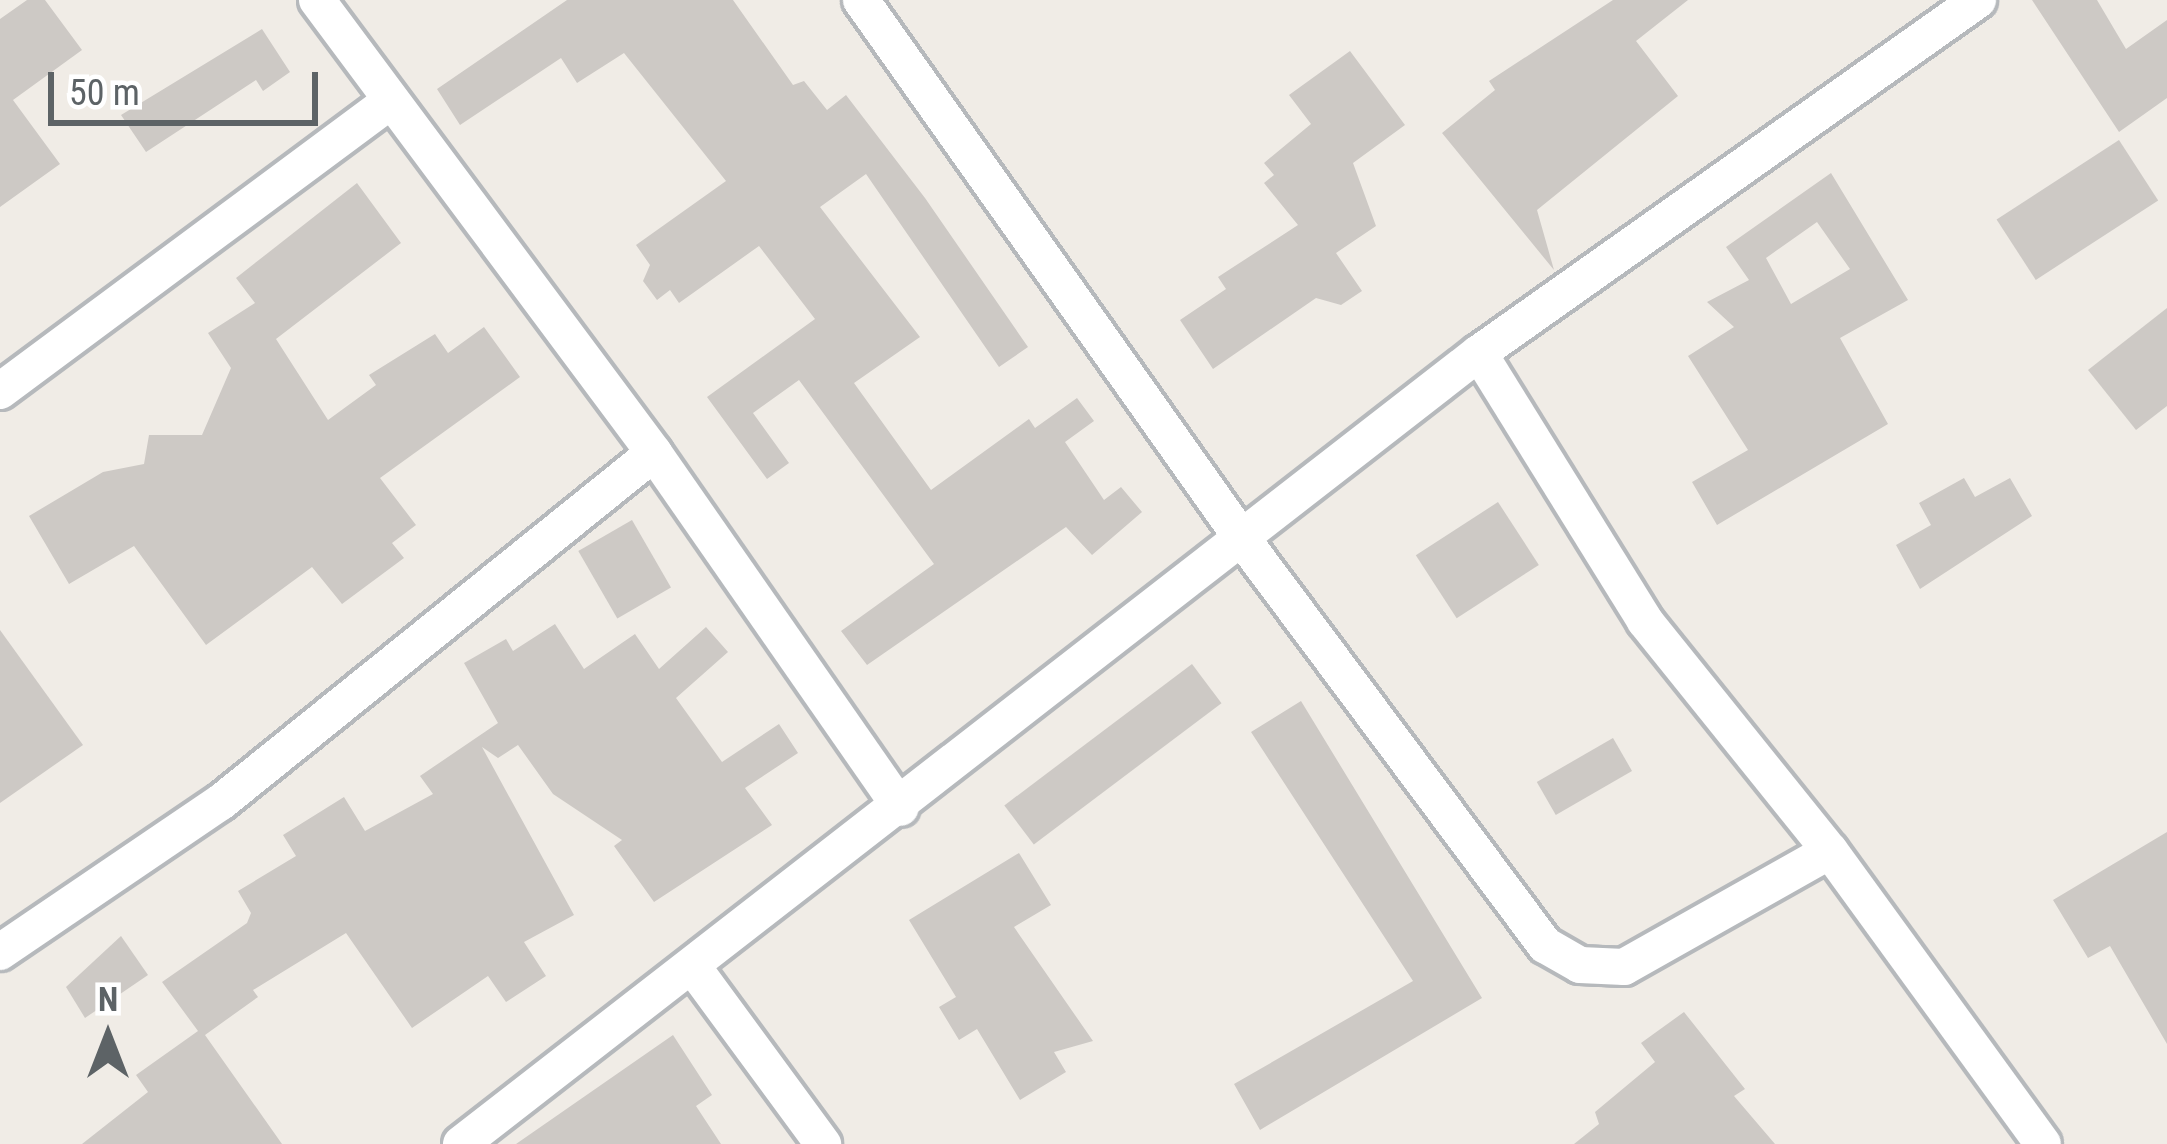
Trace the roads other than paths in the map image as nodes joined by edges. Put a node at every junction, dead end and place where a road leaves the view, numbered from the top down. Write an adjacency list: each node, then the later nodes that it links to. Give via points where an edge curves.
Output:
1 (317, 0): 4 (street)
2 (861, 0): 8 (street)
3 (1978, 0): 5 (street)
4 (390, 101): 6 (street); 7 (street)
5 (1479, 353): 8 (street); 10 (street, via 1646,621)
6 (0, 391)
7 (654, 453): 9 (street); 11 (street, via 220,802)
8 (1241, 537): 9 (street); 10 (street, via 1544,945 1580,965 1624,967)
9 (901, 808): 12 (street)
10 (1830, 851): 15 (street)
11 (0, 952)
12 (693, 968): 13 (street); 14 (street)
13 (461, 1144)
14 (823, 1144)
15 (2043, 1144)

